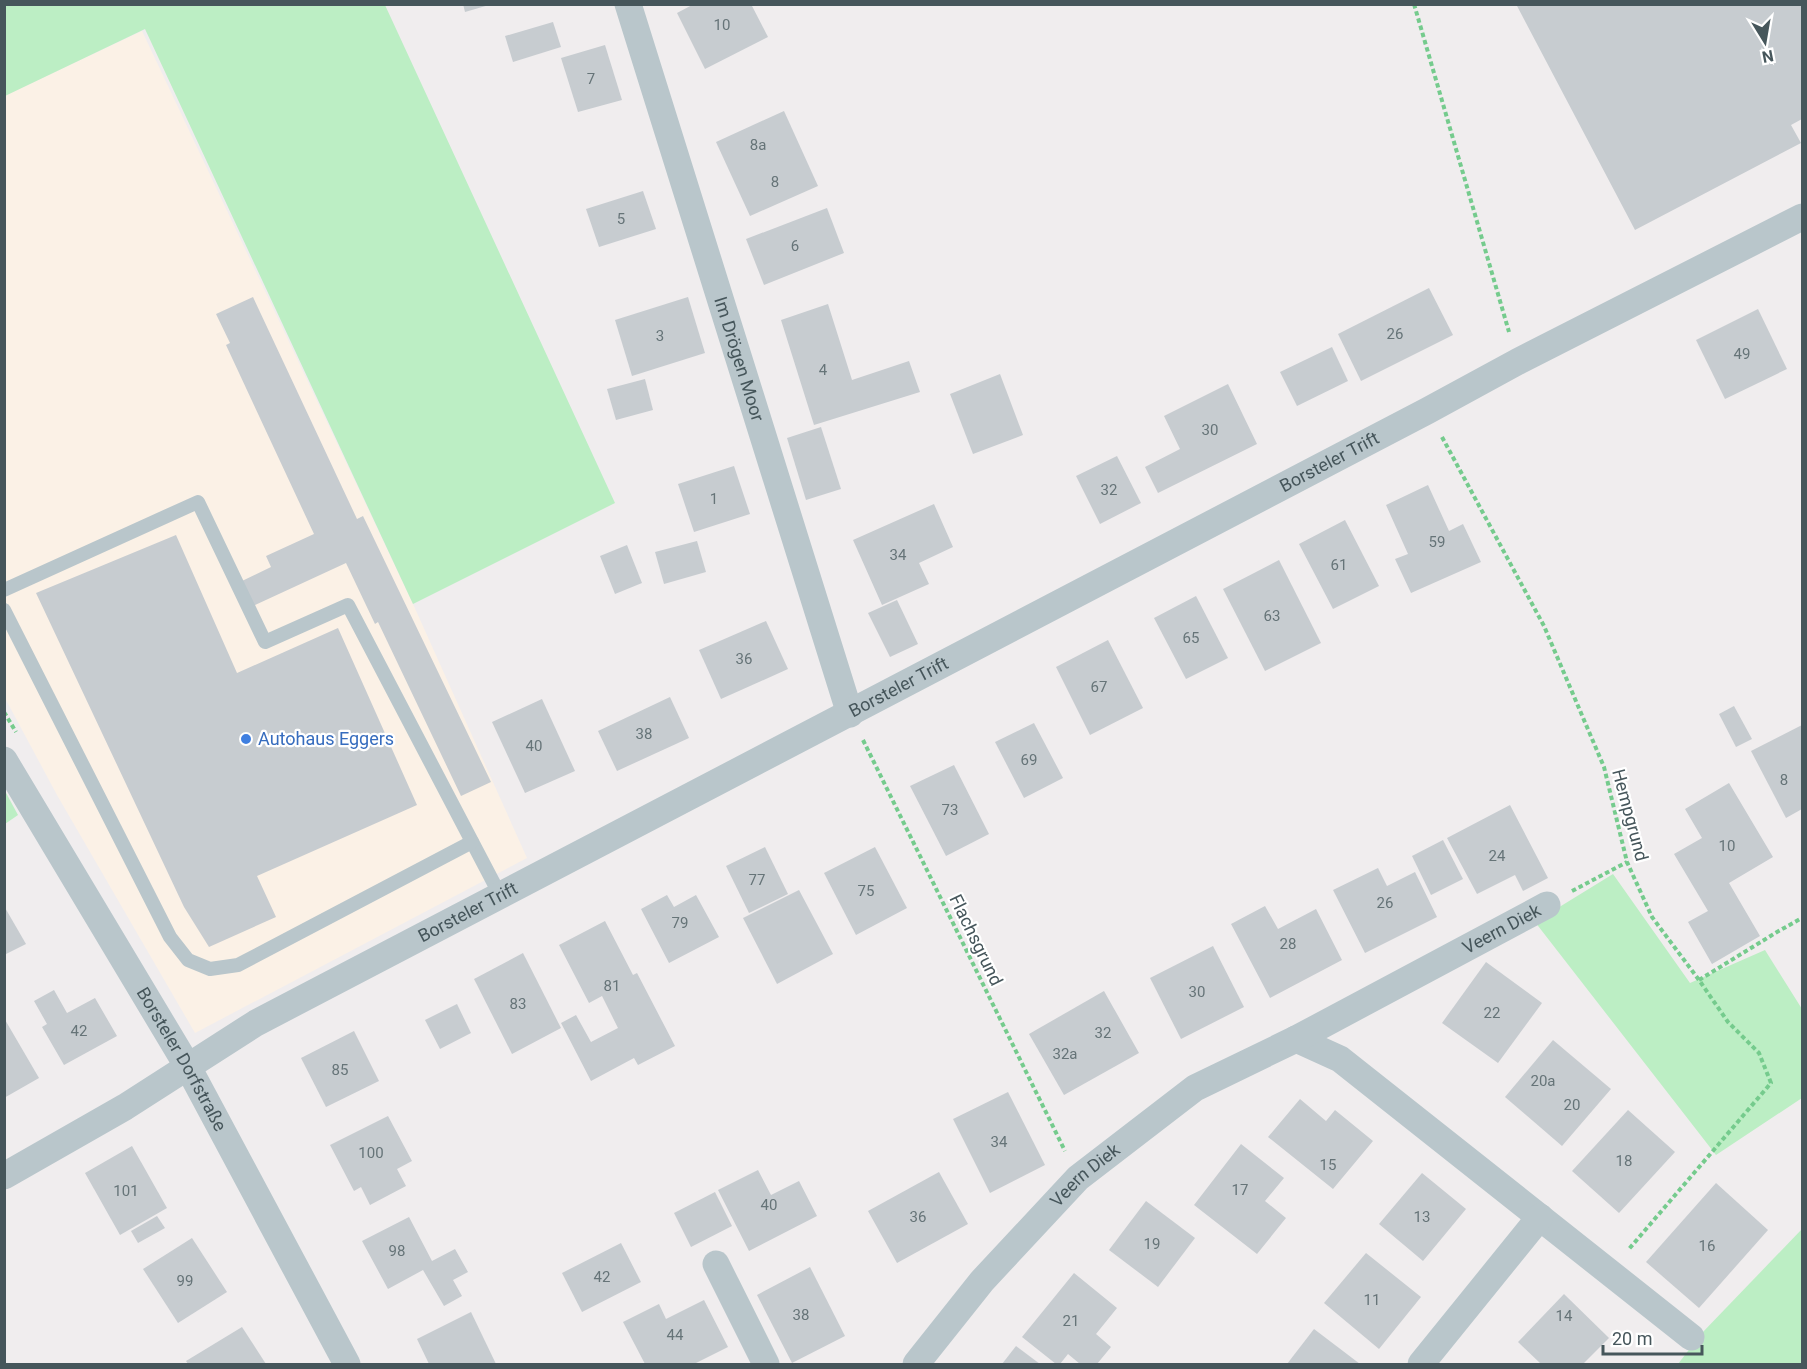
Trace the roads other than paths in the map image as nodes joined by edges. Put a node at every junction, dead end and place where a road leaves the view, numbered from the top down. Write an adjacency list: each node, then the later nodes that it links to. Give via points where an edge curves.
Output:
1 (628, 4): 5 (street, Im Drögen Moor)
2 (1803, 217): 5 (street, Borsteler Trift, via 1517,362)
3 (4, 590): 7 (lane, via 198,502 265,642 348,605)
4 (4, 610): 7 (lane, via 170,937 188,960 210,969 238,965)
5 (850, 714): 8 (street, Borsteler Trift)
6 (4, 760): 11 (street, Borsteler Dorfstraße)
7 (472, 842): 8 (lane)
8 (500, 895): 11 (street, Borsteler Trift, via 256,1023)
9 (1547, 905): 10 (street, Veern Diek)
10 (1296, 1039): 13 (street, via 1340,1059); 18 (street, Veern Diek, via 1195,1088 1078,1178 982,1281)
11 (188, 1067): 12 (street, Borsteler Trift); 16 (street, Borsteler Dorfstraße)
12 (4, 1176)
13 (1540, 1217): 15 (street); 19 (street)
14 (716, 1264): 17 (street)
15 (1691, 1337)
16 (347, 1365)
17 (766, 1365)
18 (916, 1365)
19 (1421, 1365)

